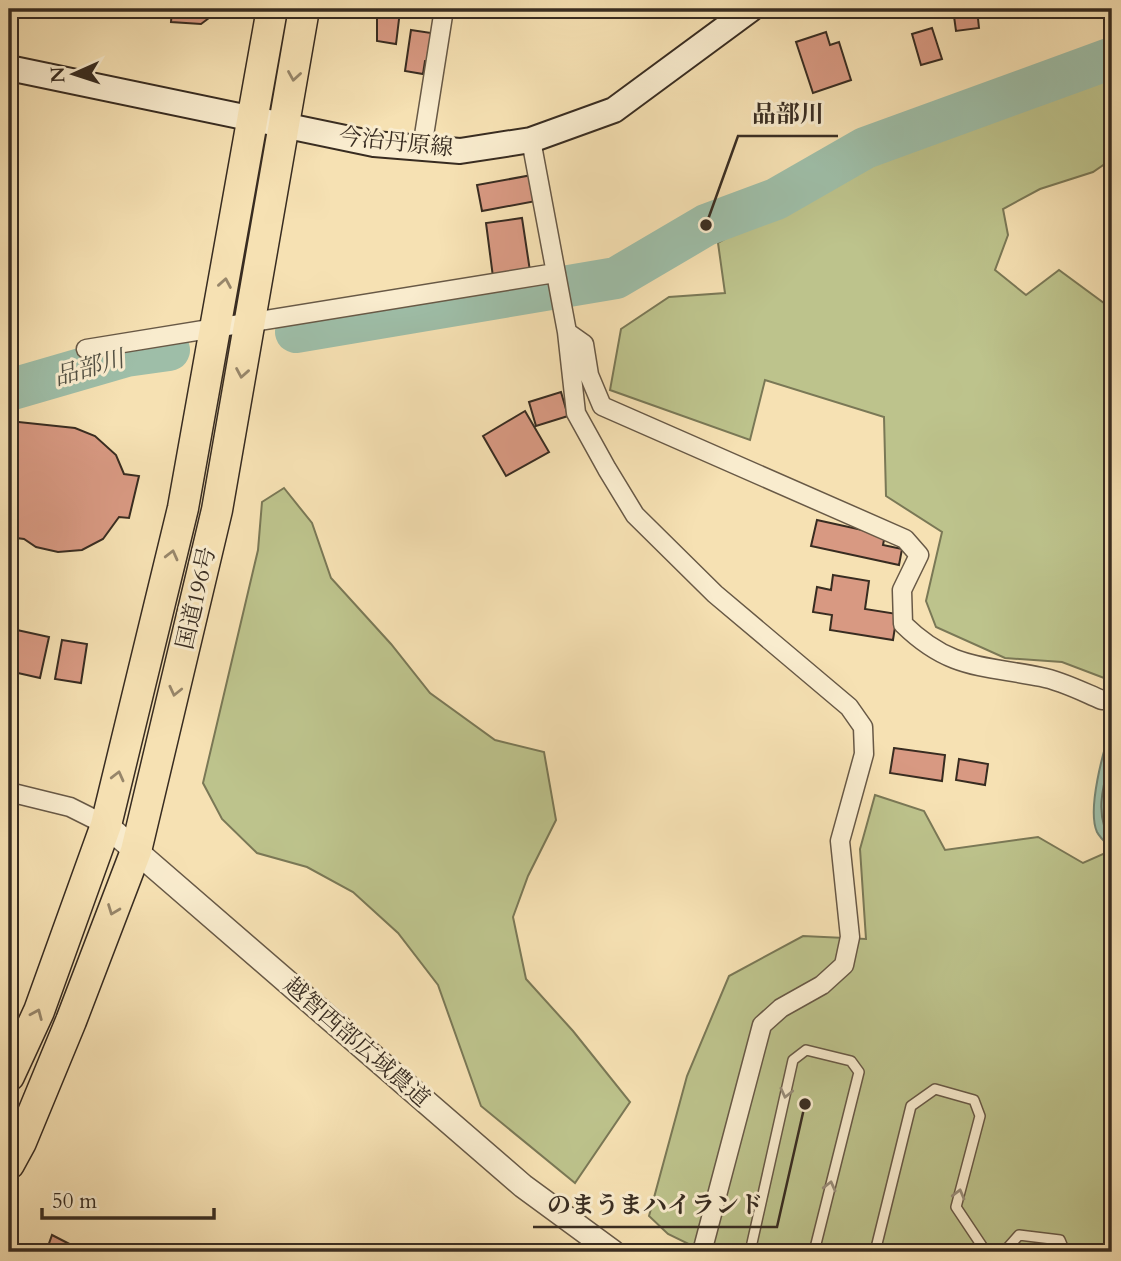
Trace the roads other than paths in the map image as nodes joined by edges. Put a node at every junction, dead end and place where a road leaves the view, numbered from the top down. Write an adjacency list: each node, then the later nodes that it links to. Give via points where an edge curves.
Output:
1 (272, 9): 6 (highway, 国道196号)
2 (304, 9): 7 (highway, 国道196号, one-way to 7)
3 (444, 9): 9 (street)
4 (751, 9): 8 (main road, 今治丹原線, via 614,110)
5 (9, 68): 6 (main road, 今治丹原線)
6 (254, 119): 7 (main road, 今治丹原線); 12 (highway, 国道196号, one-way to 6)
7 (286, 126): 9 (main road, 今治丹原線, via 374,144); 11 (highway, 国道196号)
8 (531, 140): 9 (main road, 今治丹原線, via 460,151); 10 (street)
9 (422, 148)
10 (555, 273): 11 (street); 13 (street)
11 (252, 320): 12 (street); 18 (highway, 国道196号, one-way to 18, via 217,510)
12 (217, 325): 14 (street); 17 (highway, 国道196号, one-way to 12, via 183,508)
13 (567, 332): 15 (street, via 584,344 589,375 602,406 905,539 919,555 902,590 903,624 923,643 973,667 1043,677); 22 (street, via 576,413 635,515 715,594 849,707 863,727 864,754 840,841 850,936 844,965 762,1025)
14 (86, 349)
15 (1112, 700)
16 (9, 792): 17 (street, via 70,807)
17 (106, 825): 18 (street, 越智西部広域農道); 19 (highway, 国道196号, one-way to 17, via 39,1011)
18 (136, 851): 20 (highway, 国道196号, one-way to 20, via 66,1033); 21 (street, 越智西部広域農道, via 523,1186)
19 (9, 1076)
20 (9, 1164)
21 (613, 1252)
22 (702, 1252)
23 (750, 1252): 24 (lane, one-way to 23, via 859,1072 851,1061 806,1050 793,1060)
24 (814, 1252)
25 (875, 1252): 26 (lane, one-way to 25, via 956,1207 980,1116 974,1100 935,1089 911,1107)
26 (986, 1252)
27 (1004, 1252): 28 (lane, via 1019,1236 1060,1240)
28 (1065, 1252)

